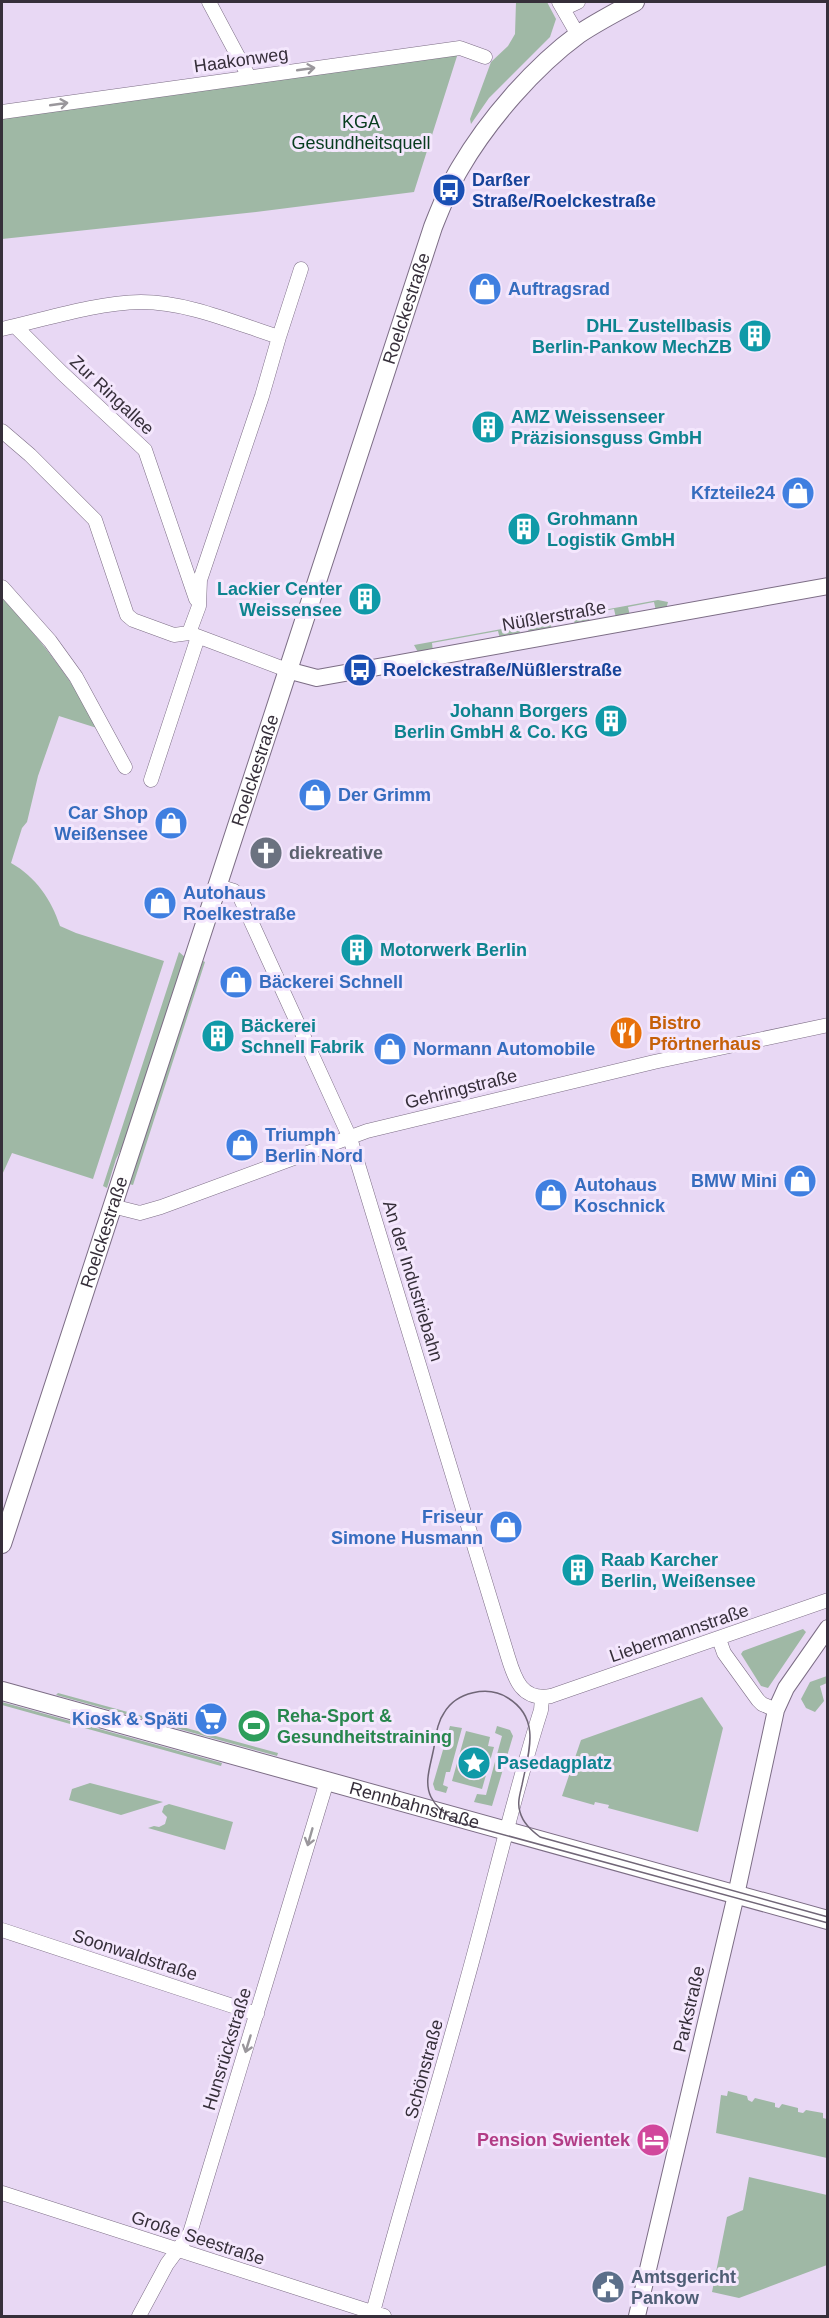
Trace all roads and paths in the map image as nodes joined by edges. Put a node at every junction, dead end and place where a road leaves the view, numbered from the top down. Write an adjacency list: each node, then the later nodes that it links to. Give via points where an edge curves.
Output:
1 (209, 2): 7 (street)
2 (578, 2): 4 (street)
3 (635, 2): 5 (main road, Roelckestraße)
4 (561, 5): 5 (street)
5 (578, 35): 17 (main road, Roelckestraße, via 505,106 472,147 449,190 428,241)
6 (485, 57): 7 (street, Haakonweg, one-way to 6, via 460,48)
7 (249, 77): 8 (street, Haakonweg, one-way to 7)
8 (2, 112)
9 (301, 269): 11 (street)
10 (8, 327): 11 (street, Zur Ringallee, via 81,310 141,302 196,310); 15 (street, Zur Ringallee, via 145,450)
11 (279, 337): 15 (street, via 200,580)
12 (2, 431): 16 (street, via 94,520 127,615 174,635)
13 (828, 586): 17 (street, Nüßlerstraße, via 317,678)
14 (2, 588): 18 (street, via 76,677)
15 (198, 606): 16 (street)
16 (193, 635): 17 (street); 19 (street)
17 (287, 670): 20 (main road, Roelckestraße)
18 (125, 766)
19 (151, 780)
20 (218, 886): 22 (street, An der Industriebahn, via 239,895); 23 (main road, Roelckestraße)
21 (828, 1025): 22 (street, Gehringstraße, via 518,1094)
22 (350, 1138): 23 (street, Gehringstraße, via 140,1213); 29 (street, An der Industriebahn, via 514,1676 530,1695)
23 (112, 1206): 24 (main road, Roelckestraße)
24 (2, 1544)
25 (828, 1600): 27 (street, Liebermannstraße)
26 (828, 1628): 30 (street, Parkstraße, via 786,1688)
27 (719, 1639): 29 (street, Liebermannstraße); 30 (street, via 724,1653 758,1700)
28 (2, 1691): 31 (main road, Rennbahnstraße)
29 (542, 1698): 32 (street)
30 (776, 1710): 33 (street, Parkstraße)
31 (327, 1781): 32 (main road, Rennbahnstraße); 36 (street, Hunsrückstraße, one-way to 36)
32 (505, 1830): 33 (main road, Rennbahnstraße); 39 (street, Schönstraße)
33 (736, 1895): 34 (main road, Rennbahnstraße); 41 (street, Parkstraße)
34 (828, 1920)
35 (2, 1930): 36 (street, Soonwaldstraße)
36 (257, 2014): 38 (street, Hunsrückstraße, one-way to 38, via 189,2233)
37 (2, 2193): 38 (street, Große Seestraße)
38 (178, 2251): 39 (street, Große Seestraße); 40 (street, Hunsrückstraße)
39 (377, 2315)
40 (139, 2316)
41 (637, 2316)

